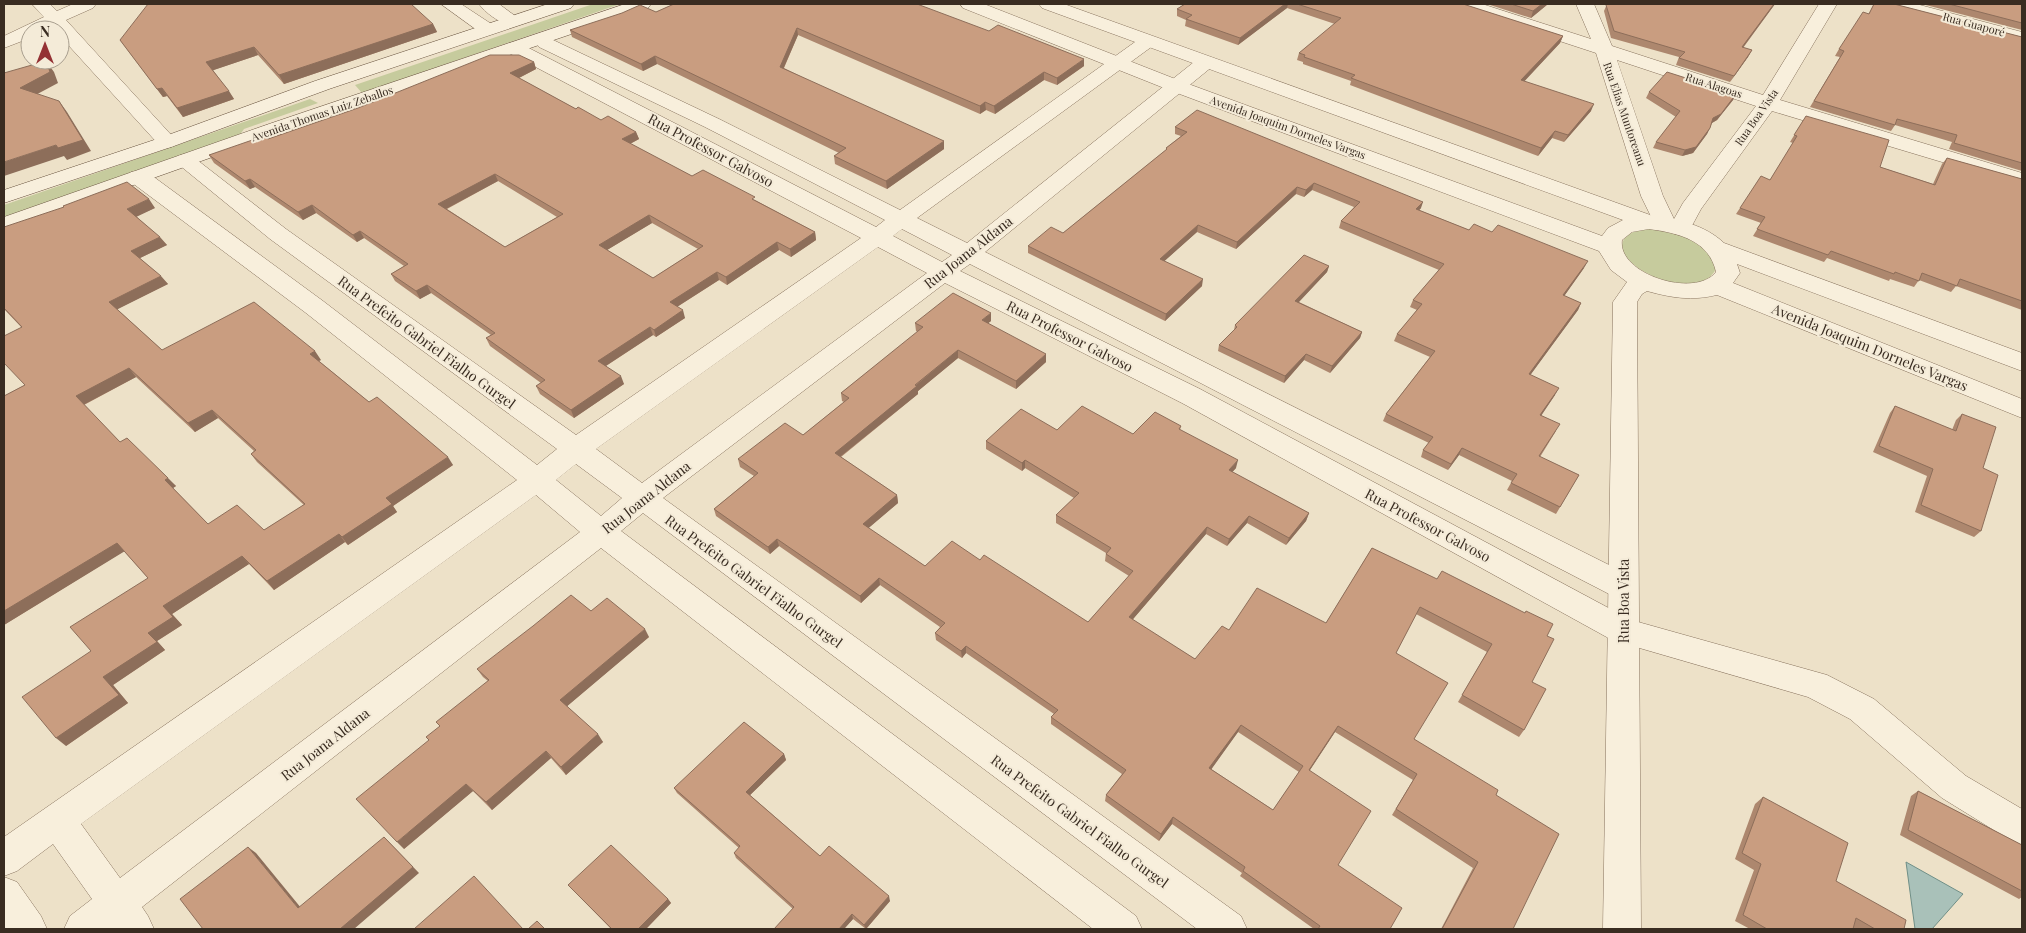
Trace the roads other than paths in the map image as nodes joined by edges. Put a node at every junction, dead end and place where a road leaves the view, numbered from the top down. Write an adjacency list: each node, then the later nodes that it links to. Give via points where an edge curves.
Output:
1 (41, 4): 13 (street, Rua Prefeito Gabriel Fialho Gurgel)
2 (87, 4): 13 (street)
3 (450, 4): 16 (street)
4 (488, 4): 15 (street)
5 (565, 4): 15 (street, Avenida Thomas Luiz Zeballos)
6 (642, 4): 19 (street, Avenida Thomas Luiz Zeballos)
7 (969, 4): 25 (street, Avenida Joaquim Dorneles Vargas)
8 (1048, 4): 20 (street)
9 (1464, 4): 22 (street, Rua Alagoas)
10 (1585, 4): 22 (street, Rua Elias Muntoreanu)
11 (1828, 4): 28 (street, Rua Boa Vista)
12 (1897, 4): 18 (street, Rua Guaporé)
13 (56, 18): 14 (street); 32 (street, Rua Prefeito Gabriel Fialho Gurgel)
14 (52, 20)
15 (513, 21): 16 (street, Avenida Thomas Luiz Zeballos)
16 (487, 29): 26 (street, Avenida Thomas Luiz Zeballos)
17 (20, 35): 21 (street)
18 (2022, 37)
19 (538, 40): 23 (street, Avenida Thomas Luiz Zeballos); 29 (street, Rua Professor Galvoso)
20 (1148, 41): 24 (street); 25 (street)
21 (4, 43)
22 (1603, 47): 28 (street, Rua Alagoas); 38 (street, Rua Elias Muntoreanu, via 1652,196)
23 (514, 48): 30 (street, Avenida Thomas Luiz Zeballos); 31 (street, Rua Professor Galvoso)
24 (1206, 62): 27 (street, Rua Joana Aldana); 38 (street)
25 (1118, 63): 27 (street, Avenida Joaquim Dorneles Vargas); 36 (street)
26 (322, 85): 30 (street, via 328,96 323,104); 32 (street, Avenida Thomas Luiz Zeballos)
27 (1176, 86): 41 (street, Avenida Joaquim Dorneles Vargas); 44 (street, Rua Joana Aldana)
28 (1768, 102): 34 (street, Rua Alagoas); 38 (street, Rua Boa Vista, via 1691,208)
29 (712, 123): 31 (street); 36 (street, Rua Professor Galvoso)
30 (276, 128): 32 (street, Avenida Thomas Luiz Zeballos)
31 (686, 136): 40 (street, Rua Professor Galvoso)
32 (176, 151): 33 (street, Avenida Thomas Luiz Zeballos); 35 (street, Avenida Thomas Luiz Zeballos); 39 (street, Rua Prefeito Gabriel Fialho Gurgel)
33 (139, 177): 37 (street, Avenida Thomas Luiz Zeballos); 43 (street)
34 (2022, 180)
35 (4, 197)
36 (902, 219): 40 (street); 44 (street, Rua Professor Galvoso)
37 (4, 224)
38 (1665, 224): 41 (street, via 1635,223 1620,229 1610,239); 42 (street, via 1701,237)
39 (278, 234): 43 (street); 52 (street, Rua Prefeito Gabriel Fialho Gurgel)
40 (875, 237): 45 (street, Rua Professor Galvoso); 52 (street)
41 (1609, 247): 46 (street, via 1620,266)
42 (1717, 248): 47 (street, via 1724,256 1728,273); 48 (street)
43 (242, 252): 53 (street)
44 (968, 254): 45 (street, Rua Joana Aldana); 49 (street, Rua Professor Galvoso)
45 (943, 272): 50 (street, Rua Professor Galvoso); 54 (street, Rua Joana Aldana)
46 (1645, 282): 47 (street, via 1678,291 1707,290); 56 (street, Rua Boa Vista, via 1633,290 1625,302)
47 (1718, 286): 51 (street, Avenida Joaquim Dorneles Vargas)
48 (2022, 362)
49 (1211, 378): 50 (street); 56 (street, Rua Professor Galvoso)
50 (1191, 396): 57 (street, Rua Professor Galvoso)
51 (2022, 408)
52 (576, 449): 53 (street); 54 (street, Rua Prefeito Gabriel Fialho Gurgel)
53 (537, 480): 55 (street); 58 (street)
54 (642, 498): 55 (street, Rua Joana Aldana); 63 (street, Rua Prefeito Gabriel Fialho Gurgel)
55 (601, 532): 62 (street, Rua Joana Aldana); 66 (street)
56 (1622, 586): 57 (street, Rua Boa Vista)
57 (1623, 631): 59 (street, Rua Professor Galvoso, via 1816,685 1862,709 1954,787); 67 (street, Rua Boa Vista)
58 (57, 820): 60 (street); 62 (street)
59 (2022, 828)
60 (4, 858)
61 (4, 894): 64 (street)
62 (126, 916): 65 (street, Rua Joana Aldana)
63 (1216, 926)
64 (28, 929)
65 (84, 929)
66 (1123, 929)
67 (1622, 929)

